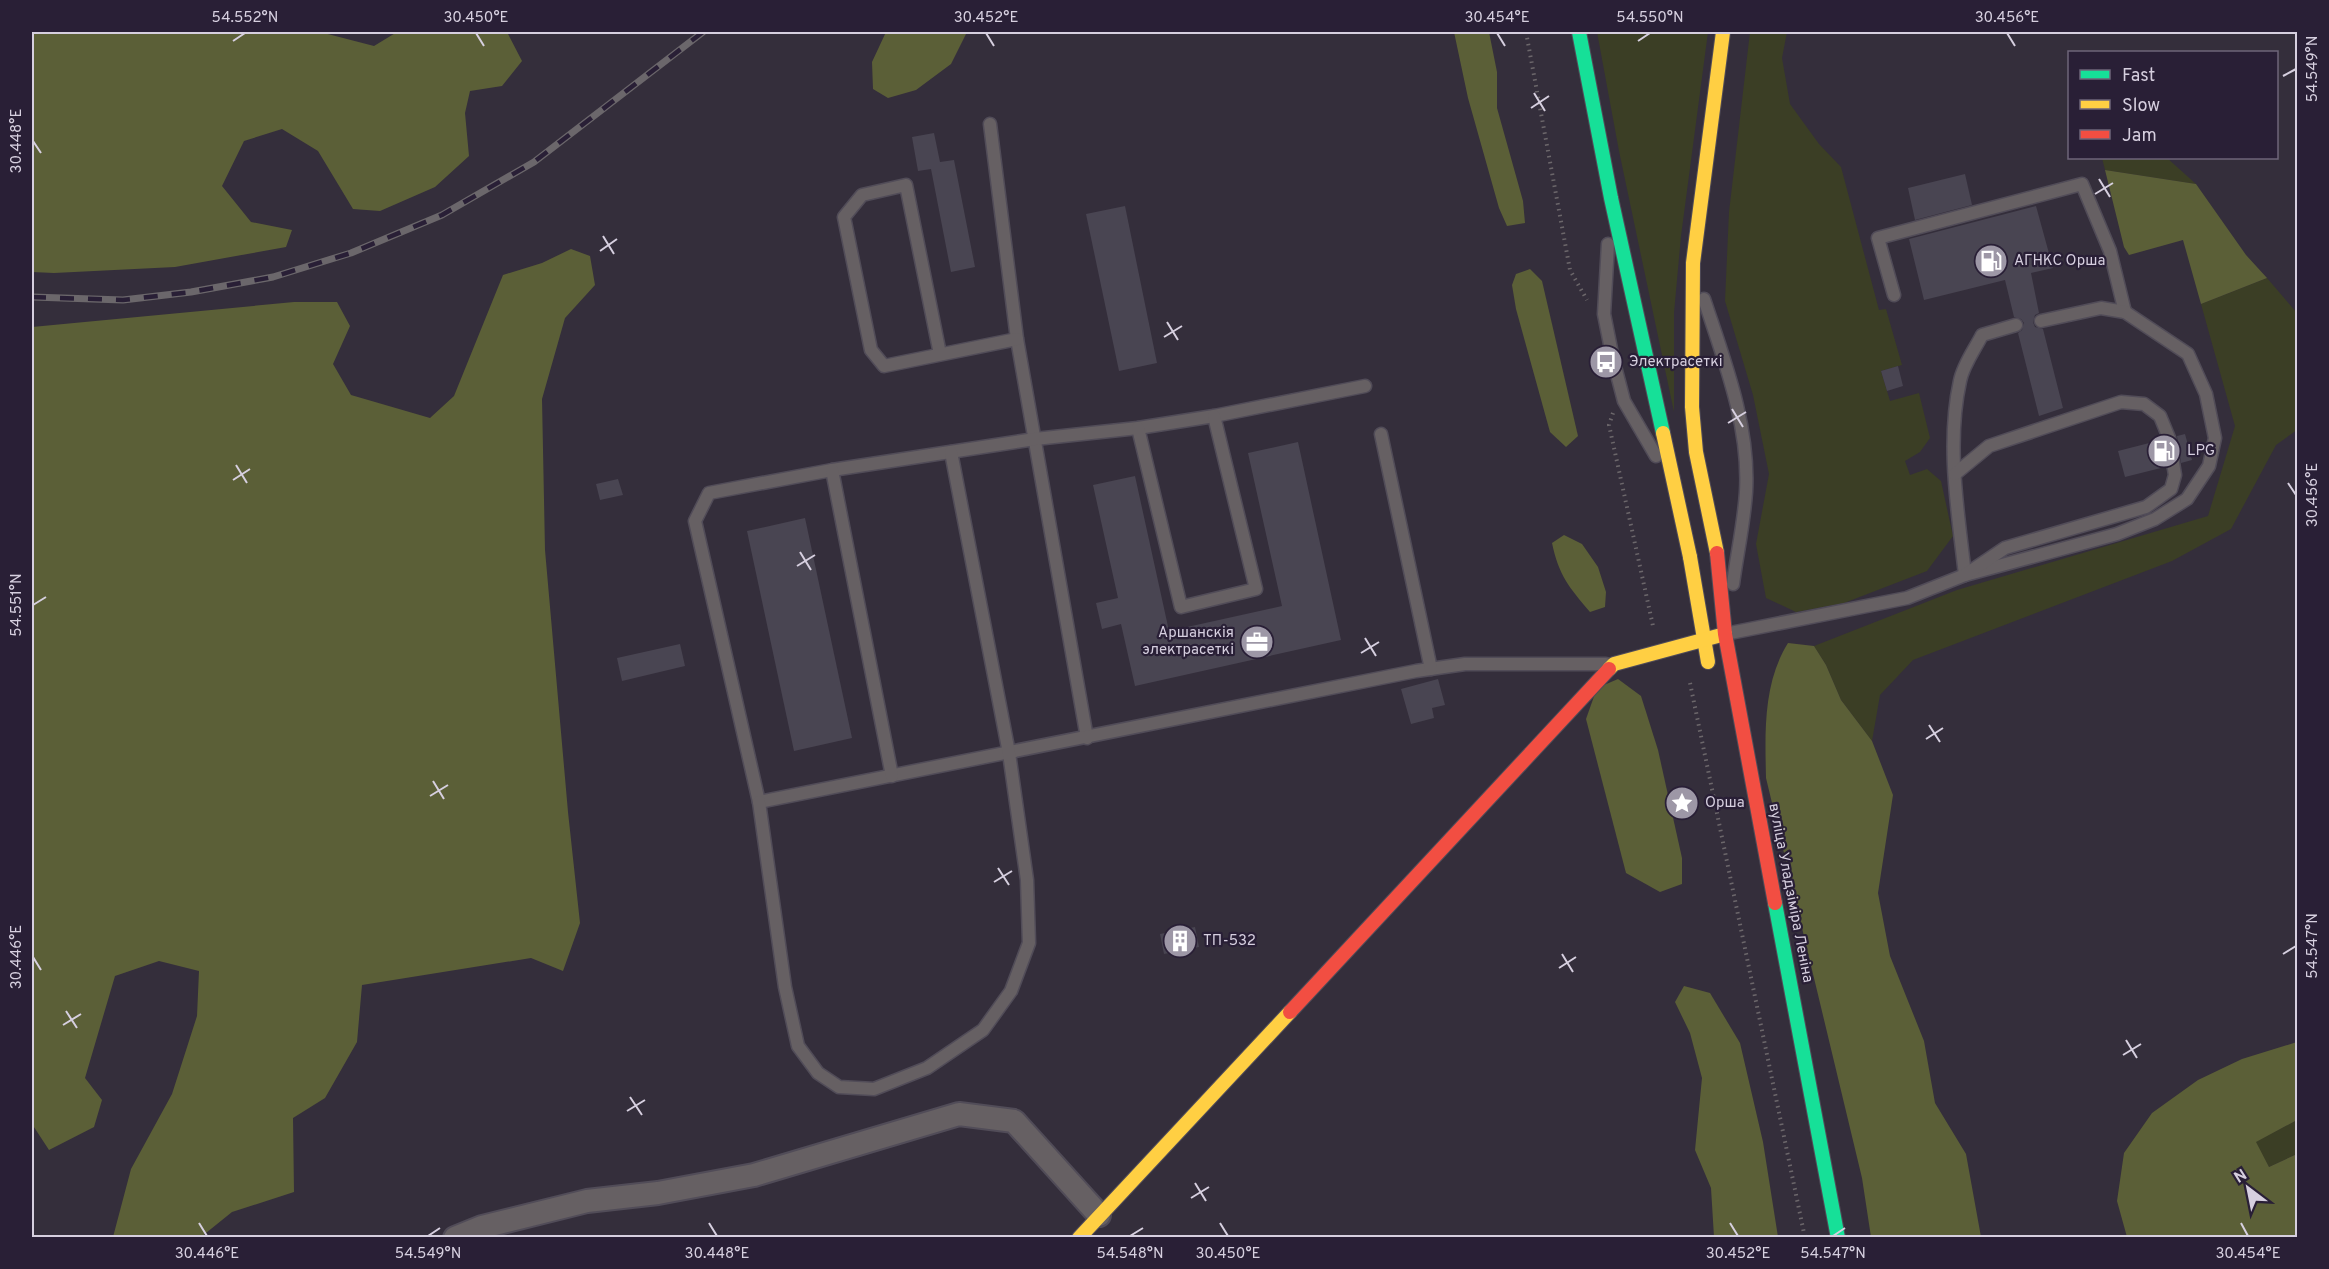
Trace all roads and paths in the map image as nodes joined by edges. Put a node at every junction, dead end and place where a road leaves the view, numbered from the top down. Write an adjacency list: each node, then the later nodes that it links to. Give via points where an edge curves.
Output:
1 (1579, 32): 4 (main road)
2 (1723, 32): 5 (main road, вуліца Уладзіміра Леніна)
3 (990, 123): 10 (lane)
4 (1611, 198): 20 (main road); 20 (lane, via 1604,314 1613,359 1624,401)
5 (1693, 263): 22 (main road, вуліца Уладзіміра Леніна, via 1692,407 1696,452 1717,554); 22 (lane, via 1731,380 1743,442 1746,492)
6 (1894, 295): 7 (lane, via 1878,238 2082,184 2110,251)
7 (2125, 312): 8 (lane, via 2101,308); 21 (lane, via 2188,354 2206,394 2215,438 2209,466 2187,500 2155,519 2117,534)
8 (2040, 321)
9 (2016, 325): 19 (lane, via 1982,335 1960,379 1954,429)
10 (1017, 339): 11 (lane); 16 (lane)
11 (940, 354): 11 (lane, via 884,366 871,350 844,217 861,195 906,185)
12 (1365, 386): 13 (lane)
13 (1214, 416): 14 (lane); 14 (lane, via 1256,589 1180,607)
14 (1138, 428): 16 (lane)
15 (1382, 434): 25 (lane)
16 (1035, 439): 17 (lane); 28 (lane)
17 (951, 452): 18 (lane); 29 (lane)
18 (832, 470): 30 (lane); 31 (lane, via 710,493 695,521)
19 (1955, 474): 21 (lane); 21 (lane, via 1989,446 2121,402 2144,404 2160,416 2169,438 2175,475 2171,489 2146,507 2005,548)
20 (1676, 490): 23 (main road)
21 (1965, 575): 22 (lane, via 1906,598)
22 (1725, 634): 23 (main road); 38 (main road, вуліца Уладзіміра Леніна)
23 (1704, 640): 24 (main road); 26 (main road)
24 (1614, 664): 25 (lane, via 1465,664); 33 (main road)
25 (1431, 669): 28 (lane)
26 (1711, 675)
27 (1690, 681): 36 (path)
28 (1087, 738): 29 (lane)
29 (1010, 753): 30 (lane); 31 (lane, via 1027,880 1029,943 1011,991 984,1030 927,1068 874,1089 839,1088 818,1072 798,1046 774,921)
30 (892, 776): 31 (lane)
31 (759, 802)
32 (1819, 1214): 37 (main road)
33 (1099, 1215): 34 (street, via 1014,1121 959,1114 754,1175 658,1193 587,1201 482,1227); 35 (main road)
34 (455, 1238)
35 (1079, 1238)
36 (1805, 1238)
37 (1824, 1238)
38 (1838, 1238)

